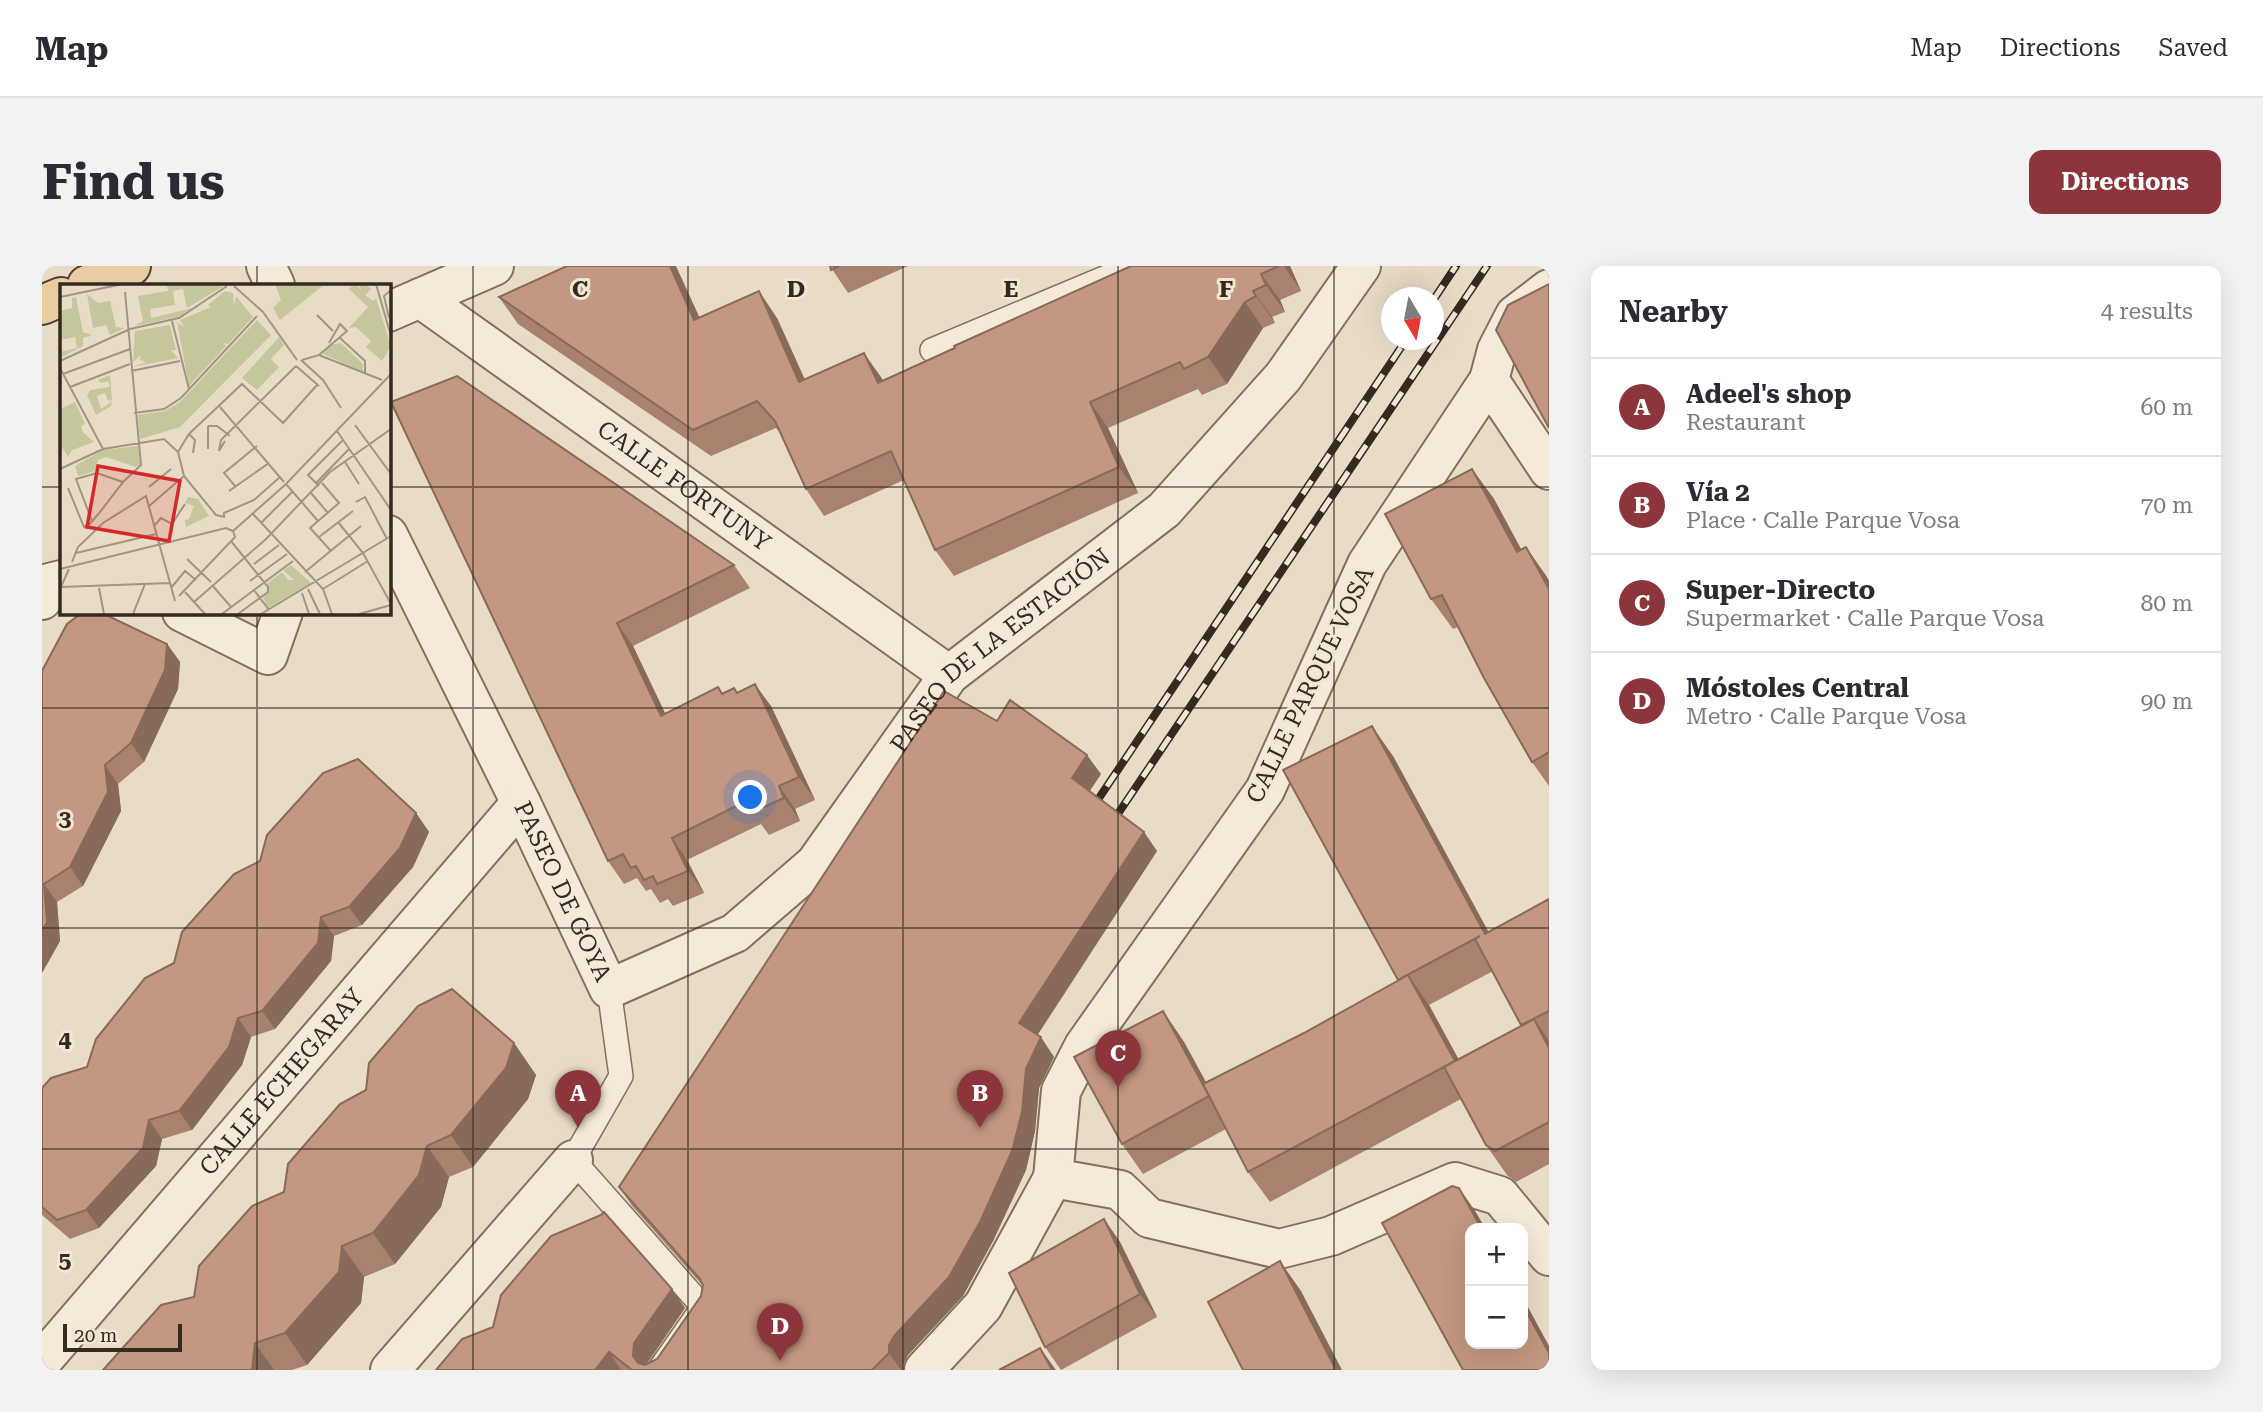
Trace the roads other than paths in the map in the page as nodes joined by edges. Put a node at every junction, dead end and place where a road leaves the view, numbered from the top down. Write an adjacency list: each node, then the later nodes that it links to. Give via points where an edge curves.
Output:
1 (131, 266): 6 (main road)
2 (266, 266): 7 (street)
3 (494, 266): 11 (street)
4 (1133, 266): 12 (lane)
5 (1361, 266): 20 (street, PASEO DE LA ESTACIÓN, via 1283,377 1164,510)
6 (89, 284)
7 (275, 284)
8 (1549, 289): 13 (street, CALLE PARQUE VOSA, via 1515,315)
9 (60, 297): 10 (main road)
10 (42, 305)
11 (404, 305): 20 (street, CALLE FORTUNY)
12 (932, 350)
13 (1489, 380): 14 (street); 24 (street, CALLE PARQUE VOSA, via 1367,564 1265,790 1084,1046 1061,1091)
14 (1549, 470)
15 (390, 539): 21 (street, PASEO DE GOYA)
16 (60, 580): 17 (street, via 49,583)
17 (42, 600)
18 (186, 614): 19 (street, via 268,655)
19 (282, 614)
20 (948, 675): 22 (street, PASEO DE LA ESTACIÓN, via 815,864 735,933)
21 (521, 803): 22 (street, PASEO DE GOYA); 26 (street, CALLE ECHEGARAY)
22 (609, 989): 23 (lane, PASEO DE GOYA, via 621,1076)
23 (573, 1160): 27 (street); 28 (lane, via 703,1307)
24 (1053, 1178): 25 (street, via 1120,1190 1149,1218 1279,1249 1331,1236 1455,1182 1500,1196); 29 (street, CALLE PARQUE VOSA, via 983,1306)
25 (1549, 1256)
26 (42, 1361)
27 (390, 1370)
28 (659, 1370)
29 (924, 1370)

